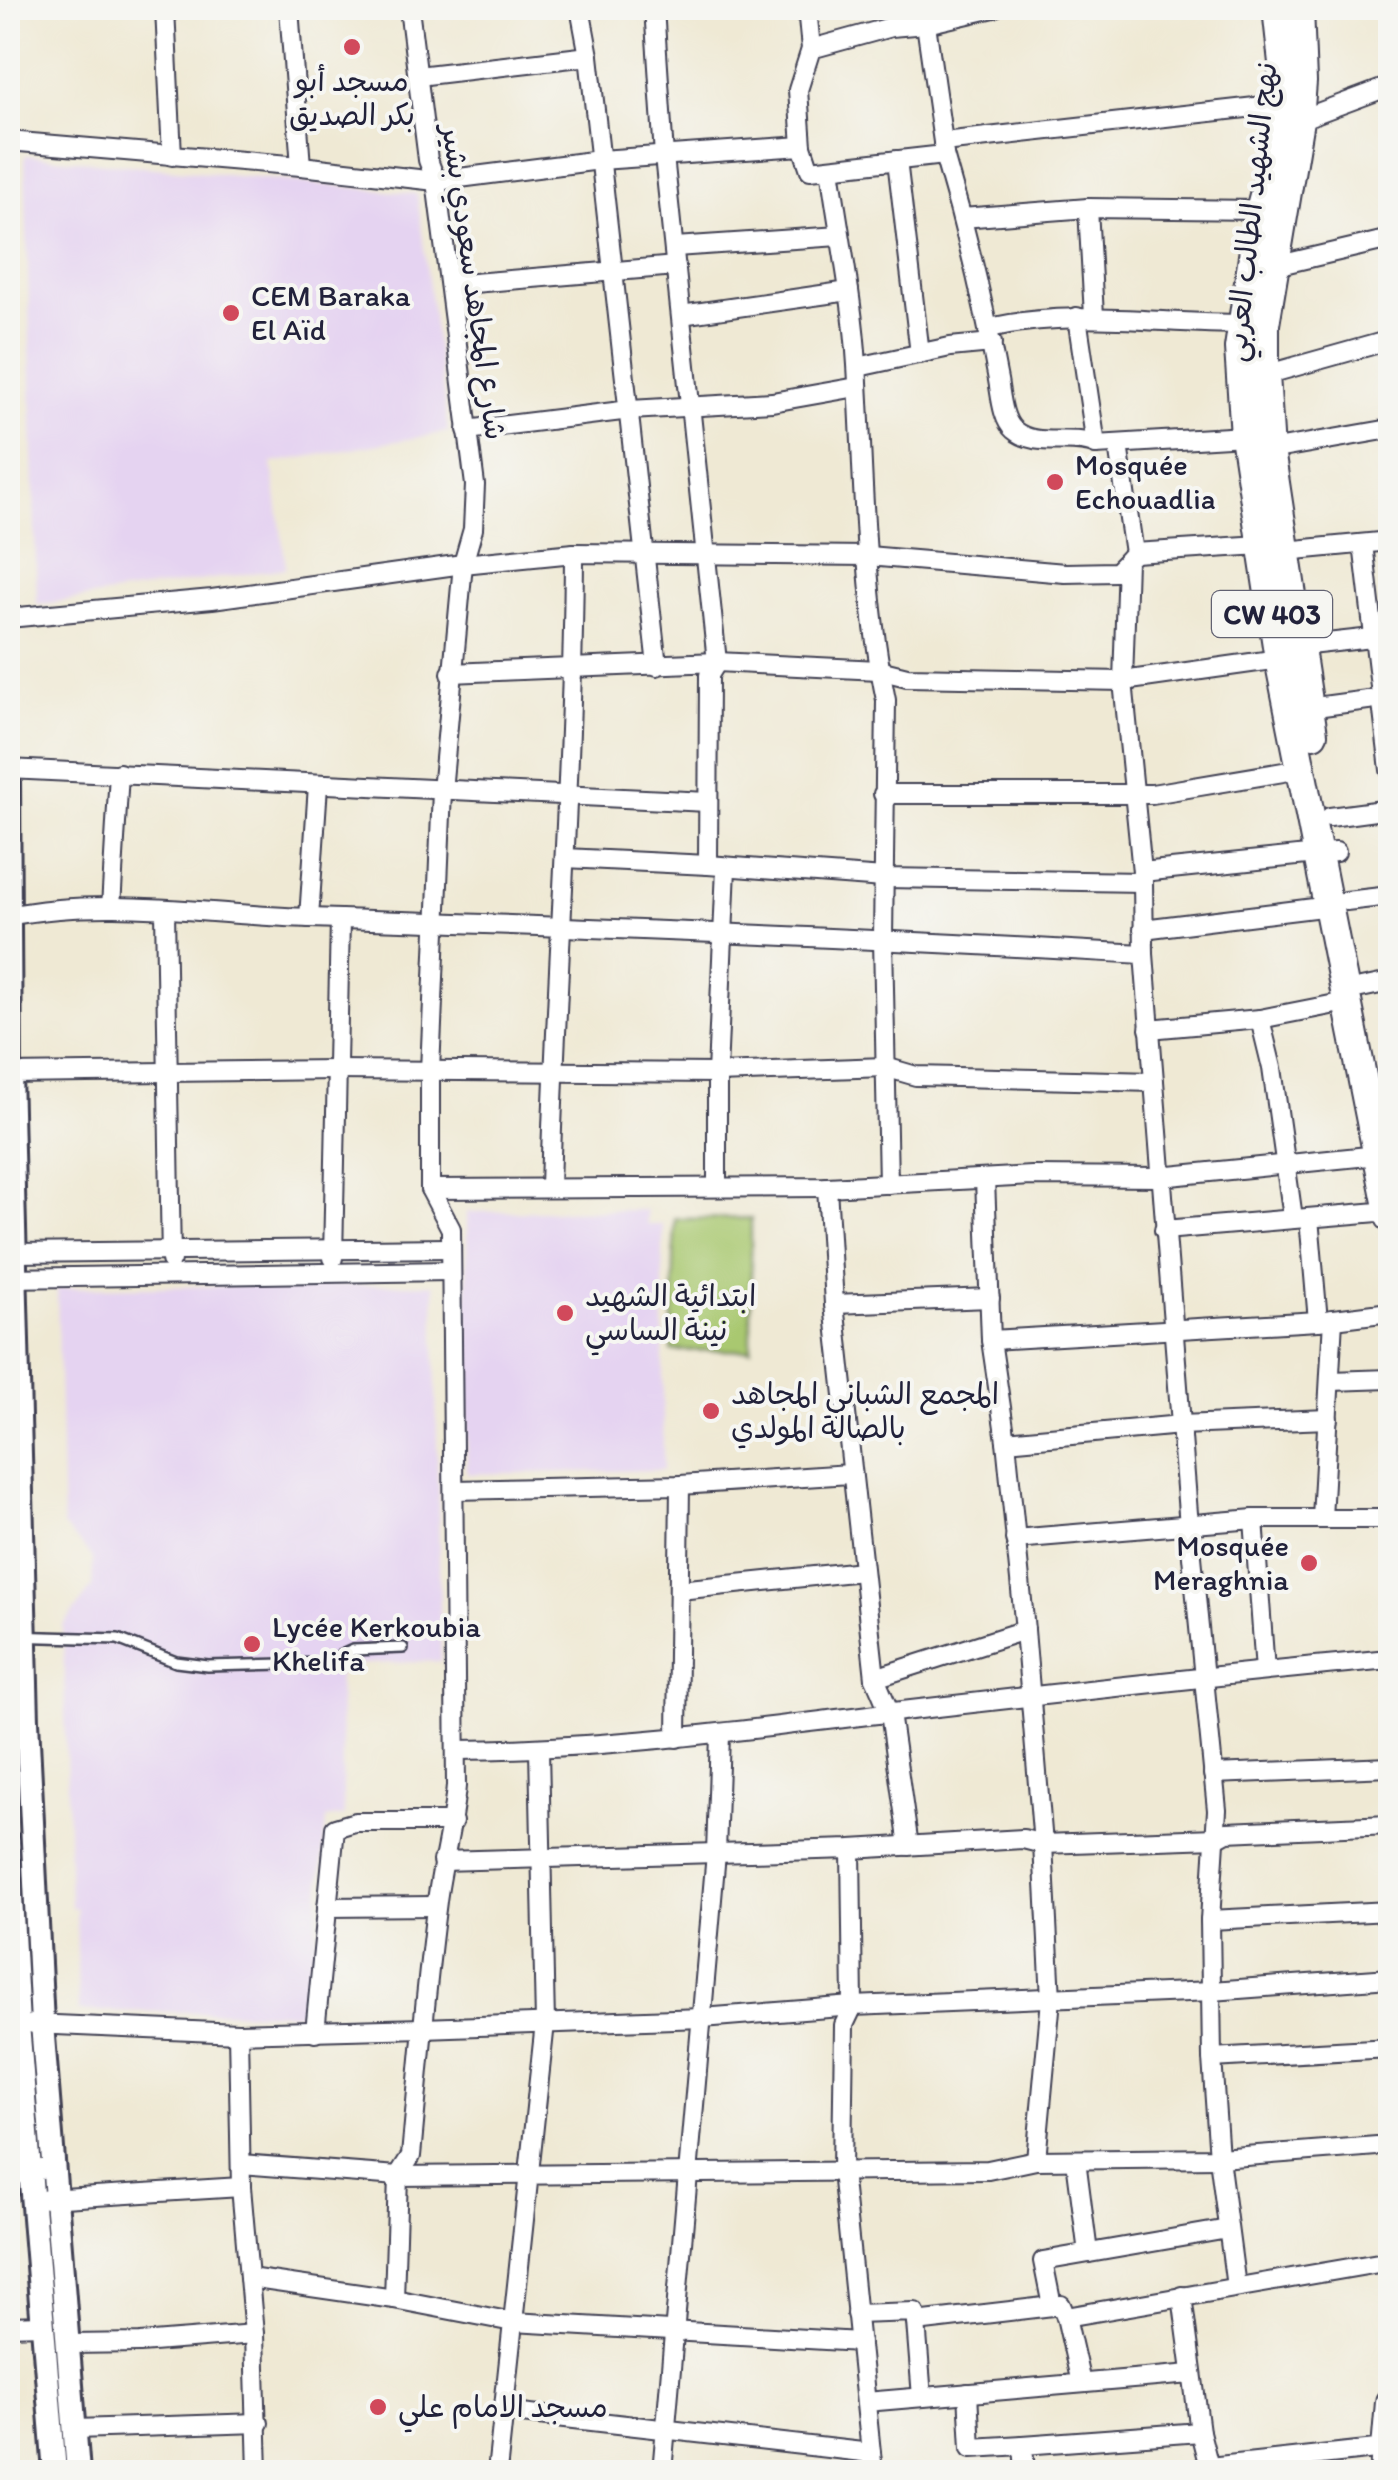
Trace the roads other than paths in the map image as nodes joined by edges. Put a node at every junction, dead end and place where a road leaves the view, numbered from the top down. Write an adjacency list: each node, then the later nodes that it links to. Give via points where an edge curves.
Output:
1 (165, 8): 21 (street)
2 (289, 8): 25 (street)
3 (409, 8): 15 (street, شارع المجاهد سعودي بشير)
4 (580, 8): 14 (street)
5 (654, 8): 22 (street)
6 (807, 8): 13 (street)
7 (888, 8): 12 (street)
8 (994, 8): 11 (street)
9 (1277, 8): 17 (main road, نهج الشهيد الطالب العربي / CW 403)
10 (1299, 8): 17 (main road, نهج الشهيد الطالب العربي / CW 403, via 1302,82)
11 (926, 24): 12 (street); 20 (street)
12 (891, 27): 13 (street)
13 (811, 49): 19 (street, via 798,90)
14 (589, 56): 15 (street); 23 (street)
15 (418, 76): 27 (street, شارع المجاهد سعودي بشير)
16 (1390, 86): 17 (street)
17 (1291, 112): 20 (street); 29 (main road, نهج الشهيد الطالب العربي / CW 403); 35 (main road, نهج الشهيد الطالب العربي / CW 403)
18 (8, 141): 21 (street)
19 (802, 146): 22 (street); 26 (street, via 810,170)
20 (944, 149): 24 (street); 30 (street)
21 (172, 156): 25 (street)
22 (664, 156): 23 (street); 33 (street)
23 (600, 160): 27 (street); 36 (street)
24 (897, 160): 26 (street); 44 (street)
25 (300, 166): 27 (street)
26 (830, 168): 31 (street)
27 (436, 181): 37 (street, شارع المجاهد سعودي بشير)
28 (1088, 208): 29 (street); 30 (street); 40 (street)
29 (1260, 210): 41 (main road, نهج الشهيد الطالب العربي / CW 403)
30 (962, 218): 42 (street)
31 (839, 236): 33 (street); 38 (street)
32 (1390, 239): 35 (street)
33 (674, 246): 34 (street)
34 (676, 266): 36 (street); 39 (street)
35 (1275, 266): 41 (main road, نهج الشهيد الطالب العربي / CW 403)
36 (614, 270): 37 (street); 49 (street)
37 (450, 285): 51 (street, شارع المجاهد سعودي بشير)
38 (849, 291): 39 (street); 45 (street)
39 (681, 315): 48 (street)
40 (1086, 317): 41 (street); 42 (street, via 1028,320); 53 (street)
41 (1253, 324): 46 (main road, نهج الشهيد الطالب العربي / CW 403); 52 (main road, نهج الشهيد الطالب العربي / CW 403, via 1239,348)
42 (990, 335): 44 (street); 53 (street, via 1013,430)
43 (1390, 340): 46 (street)
44 (920, 354): 45 (street)
45 (858, 367): 47 (street)
46 (1265, 375): 55 (main road, نهج الشهيد الطالب العربي / CW 403)
47 (857, 387): 48 (street, via 772,402); 62 (street)
48 (692, 406): 49 (street); 61 (street)
49 (630, 410): 51 (street); 59 (street)
50 (1390, 428): 55 (street)
51 (467, 430): 64 (street, شارع المجاهد سعودي بشير, via 476,485)
52 (1245, 436): 54 (street); 58 (main road, نهج الشهيد الطالب العربي / CW 403)
53 (1096, 445): 54 (street)
54 (1118, 445): 63 (street)
55 (1270, 450): 58 (main road, نهج الشهيد الطالب العربي / CW 403)
56 (1390, 541): 57 (street)
57 (1363, 544): 58 (street); 66 (street)
58 (1274, 548): 63 (street); 67 (main road, نهج الشهيد الطالب العربي / CW 403)
59 (644, 552): 60 (street); 61 (street); 69 (street)
60 (574, 553): 64 (street); 70 (street)
61 (704, 553): 62 (street); 68 (street)
62 (868, 556): 63 (street, via 1065,573 1116,572); 71 (street)
63 (1130, 557): 73 (street)
64 (463, 564): 65 (street, via 232,597); 72 (street, شارع المجاهد سعودي بشير)
65 (8, 618)
66 (1382, 636): 67 (street); 74 (street)
67 (1290, 652): 73 (street); 75 (main road, نهج الشهيد الطالب العربي / CW 403); 76 (main road, نهج الشهيد الطالب العربي / CW 403)
68 (718, 662): 69 (street); 71 (street); 85 (street, via 709,675)
69 (658, 666): 70 (street)
70 (573, 668): 72 (street); 82 (street)
71 (880, 670): 73 (street, via 906,677); 83 (street, via 886,700)
72 (451, 673): 81 (street, شارع المجاهد سعودي بشير)
73 (1123, 681): 84 (street)
74 (1385, 698): 75 (street); 77 (street)
75 (1308, 708): 87 (main road, نهج الشهيد الطالب العربي / CW 403)
76 (1301, 769): 84 (street); 88 (main road, نهج الشهيد الطالب العربي / CW 403)
77 (1390, 770)
78 (8, 772): 79 (street); 97 (main road)
79 (119, 773): 80 (street); 95 (street)
80 (318, 785): 81 (street); 98 (street)
81 (442, 791): 82 (street); 100 (street, شارع المجاهد سعودي بشير)
82 (570, 794): 85 (street); 89 (street)
83 (883, 794): 84 (street); 92 (street)
84 (1134, 795): 91 (street)
85 (708, 802): 90 (street)
86 (1390, 810): 87 (street)
87 (1330, 817): 88 (main road, نهج الشهيد الطالب العربي / CW 403)
88 (1327, 852): 91 (street); 94 (main road, نهج الشهيد الطالب العربي / CW 403)
89 (565, 858): 90 (street); 101 (street)
90 (717, 866): 92 (street); 103 (street)
91 (1142, 877): 92 (street); 102 (street)
92 (884, 878): 104 (street)
93 (1390, 896): 94 (street)
94 (1338, 904): 102 (street); 107 (main road, نهج الشهيد الطالب العربي / CW 403)
95 (111, 907): 96 (street); 97 (street)
96 (165, 911): 98 (street); 116 (street)
97 (8, 915): 115 (main road)
98 (309, 918): 99 (street)
99 (340, 919): 100 (street); 111 (street)
100 (438, 921): 101 (street); 112 (street, شارع المجاهد سعودي بشير)
101 (562, 926): 103 (street); 113 (street)
102 (1143, 929): 105 (street)
103 (724, 933): 104 (street); 114 (street)
104 (883, 939): 105 (street); 110 (street)
105 (1144, 954): 109 (street)
106 (1390, 982): 107 (street)
107 (1354, 995): 108 (street); 118 (main road, نهج الشهيد الطالب العربي / CW 403)
108 (1260, 1018): 109 (street); 119 (street)
109 (1150, 1029): 117 (street)
110 (885, 1068): 114 (street); 117 (street, via 916,1076); 122 (street)
111 (335, 1070): 112 (street); 116 (street); 130 (street)
112 (430, 1071): 113 (street); 126 (street, شارع المجاهد سعودي بشير)
113 (553, 1072): 114 (street); 123 (street)
114 (718, 1073): 124 (street)
115 (9, 1074): 116 (street); 133 (main road)
116 (166, 1074): 132 (street)
117 (1154, 1082): 120 (street)
118 (1384, 1144): 119 (street); 127 (main road, نهج الشهيد الطالب العربي / CW 403)
119 (1284, 1164): 120 (street); 128 (street)
120 (1160, 1177): 121 (street); 129 (street)
121 (985, 1179): 122 (street); 138 (street)
122 (888, 1184): 125 (street)
123 (550, 1187): 124 (street); 126 (street)
124 (717, 1187): 125 (street)
125 (827, 1188): 139 (street)
126 (430, 1189): 131 (street, via 452,1229)
127 (1390, 1214): 128 (street)
128 (1301, 1218): 129 (street); 141 (street)
129 (1164, 1230): 142 (street)
130 (333, 1248): 131 (street); 132 (street); 135 (street)
131 (450, 1248): 134 (street)
132 (171, 1252): 133 (street); 136 (street)
133 (14, 1253): 137 (main road)
134 (450, 1271): 135 (street); 151 (street)
135 (332, 1272): 136 (street)
136 (171, 1276): 137 (street)
137 (11, 1278): 160 (main road)
138 (990, 1298): 139 (street); 143 (street)
139 (834, 1304): 149 (street)
140 (1390, 1312): 141 (street)
141 (1326, 1320): 142 (street); 145 (street)
142 (1173, 1330): 143 (street); 147 (street)
143 (991, 1340): 148 (street)
144 (1390, 1379): 145 (street)
145 (1331, 1381): 146 (street)
146 (1328, 1419): 147 (street); 152 (street)
147 (1182, 1425): 148 (street); 155 (street)
148 (1006, 1440): 156 (street)
149 (850, 1474): 150 (street); 157 (street)
150 (680, 1486): 151 (street); 158 (street)
151 (455, 1490): 170 (street)
152 (1322, 1518): 153 (street); 154 (street)
153 (1254, 1519): 155 (street); 163 (street)
154 (1390, 1519)
155 (1189, 1526): 156 (street); 165 (street)
156 (1015, 1539): 159 (street)
157 (862, 1571): 158 (street); 164 (street)
158 (679, 1590): 169 (street)
159 (1025, 1630): 164 (street); 166 (street)
160 (16, 1636): 161 (lane, via 118,1639 176,1662 208,1666 309,1665 353,1650); 180 (main road)
161 (403, 1648)
162 (1390, 1658): 163 (street)
163 (1265, 1670): 165 (street)
164 (874, 1678): 167 (street)
165 (1204, 1678): 166 (street); 173 (street)
166 (1030, 1696): 167 (street); 177 (street)
167 (890, 1713): 168 (street); 178 (street)
168 (720, 1735): 169 (street); 182 (street)
169 (677, 1738): 171 (street)
170 (457, 1750): 171 (street); 174 (street)
171 (538, 1750): 183 (street)
172 (1390, 1767): 173 (street)
173 (1213, 1774): 176 (street)
174 (453, 1822): 184 (street); 186 (street, via 335,1828)
175 (1390, 1825): 176 (street, via 1227,1832)
176 (1216, 1838): 177 (street); 188 (street)
177 (1043, 1844): 178 (street, via 1023,1839); 191 (street)
178 (909, 1846): 181 (street)
179 (8, 1847): 180 (street); 195 (main road)
180 (34, 1848): 195 (main road)
181 (851, 1849): 182 (street); 192 (street)
182 (716, 1853): 183 (street); 193 (street)
183 (542, 1857): 184 (street); 194 (street)
184 (442, 1860): 185 (street)
185 (436, 1906): 186 (street); 196 (street)
186 (326, 1907): 197 (street)
187 (1390, 1911): 188 (street)
188 (1210, 1920): 190 (street)
189 (1390, 1978): 190 (street)
190 (1212, 1991): 191 (street); 200 (street)
191 (1051, 1999): 192 (street); 203 (street)
192 (853, 2006): 193 (street); 207 (street, via 844,2025)
193 (702, 2018): 194 (street); 208 (street)
194 (545, 2023): 196 (street); 209 (street)
195 (22, 2024): 198 (street); 206 (main road)
196 (423, 2028): 197 (street); 210 (street, via 411,2156)
197 (315, 2032): 198 (street)
198 (238, 2033): 205 (street)
199 (1390, 2048): 200 (street)
200 (1212, 2058): 202 (street)
201 (1390, 2145): 202 (street)
202 (1219, 2158): 204 (street); 213 (street)
203 (1036, 2160): 204 (street); 207 (street, via 988,2170)
204 (1076, 2160): 214 (street)
205 (241, 2164): 210 (street); 211 (street)
206 (30, 2169): 212 (main road)
207 (842, 2170): 208 (street); 221 (street)
208 (688, 2171): 209 (street); 226 (street)
209 (528, 2174): 210 (street); 222 (street)
210 (398, 2176): 219 (street)
211 (241, 2188): 212 (street); 216 (street)
212 (44, 2199): 224 (main road); 229 (main road)
213 (1228, 2229): 214 (street); 217 (street)
214 (1088, 2253): 220 (street, via 1043,2261)
215 (1390, 2261): 217 (street)
216 (249, 2278): 219 (street); 227 (street)
217 (1236, 2287): 218 (street)
218 (1182, 2296): 220 (street); 230 (street)
219 (394, 2299): 222 (street)
220 (1059, 2311): 223 (street); 231 (street)
221 (856, 2314): 223 (street, via 915,2312); 228 (street)
222 (513, 2322): 226 (street); 236 (street)
223 (916, 2322): 233 (street)
224 (42, 2325): 225 (street); 245 (main road)
225 (8, 2326)
226 (674, 2333): 228 (street); 239 (street)
227 (254, 2334): 229 (street); 237 (street)
228 (860, 2342): 234 (street)
229 (70, 2344): 238 (main road)
230 (1191, 2374): 231 (street); 240 (street)
231 (1080, 2383): 232 (street)
232 (968, 2394): 233 (street); 241 (street, via 971,2448)
233 (922, 2397): 234 (street)
234 (866, 2402): 242 (street)
235 (1390, 2402): 243 (main road)
236 (504, 2411): 239 (street); 248 (street)
237 (259, 2423): 238 (street); 247 (street)
238 (76, 2429): 246 (main road)
239 (666, 2431): 242 (street); 249 (street)
240 (1200, 2432): 241 (street); 244 (street)
241 (1023, 2446): 251 (street)
242 (871, 2452): 250 (street)
243 (1385, 2460): 244 (street)
244 (1207, 2470)
245 (55, 2472)
246 (78, 2472)
247 (258, 2472)
248 (497, 2472)
249 (662, 2472)
250 (873, 2472)
251 (1025, 2472)

